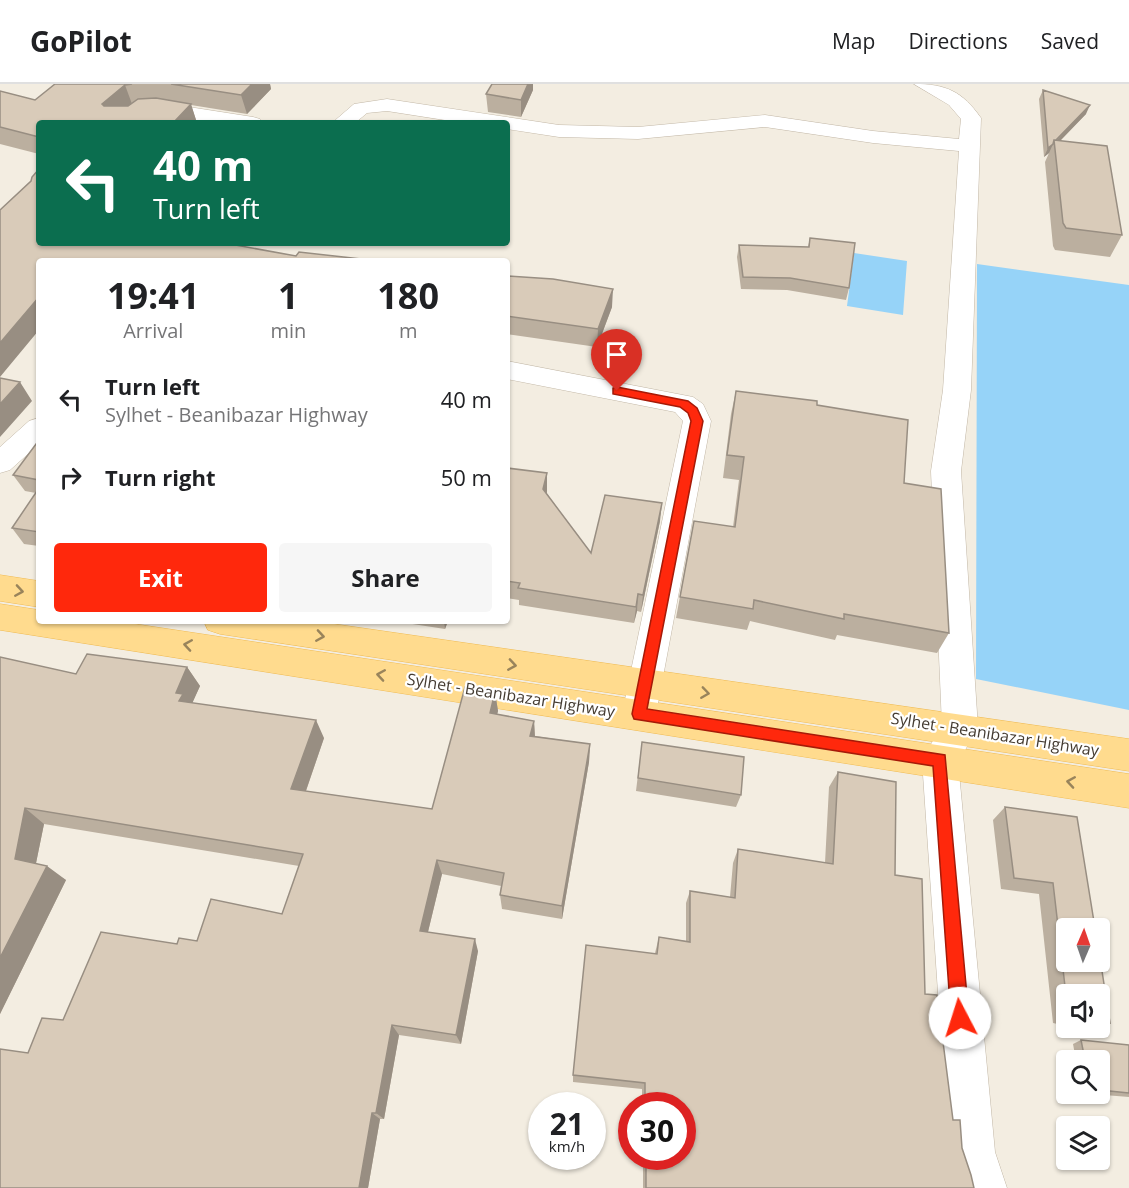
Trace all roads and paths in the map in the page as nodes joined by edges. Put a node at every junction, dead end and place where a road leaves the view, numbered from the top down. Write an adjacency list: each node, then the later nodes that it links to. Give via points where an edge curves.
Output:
1 (924, 84): 9 (street, via 956,101 971,118)
2 (162, 90): 3 (street)
3 (139, 110): 4 (street); 5 (street, via 163,109)
4 (126, 120)
5 (234, 120)
6 (346, 120): 7 (street, via 361,108 387,105)
7 (486, 120)
8 (510, 124): 9 (street, via 559,131 638,133 765,121)
9 (969, 146): 20 (street, via 957,390 946,471)
10 (510, 371): 19 (street, via 684,404 693,411 697,421)
11 (36, 431): 12 (street)
12 (0, 463)
13 (0, 588): 14 (main road, one-way to 14)
14 (36, 594)
15 (0, 616): 16 (main road, Sylhet - Beanibazar Highway, one-way to 15)
16 (36, 621)
17 (61, 624): 19 (main road, Sylhet - Beanibazar Highway, one-way to 17)
18 (236, 624): 19 (main road, Sylhet - Beanibazar Highway, one-way to 19)
19 (643, 700): 20 (main road, Sylhet - Beanibazar Highway)
20 (950, 744): 21 (main road, Sylhet - Beanibazar Highway); 22 (main road, Sylhet - Beanibazar Highway, one-way to 20); 23 (street, via 972,1152)
21 (1129, 755)
22 (1129, 791)
23 (984, 1188)

